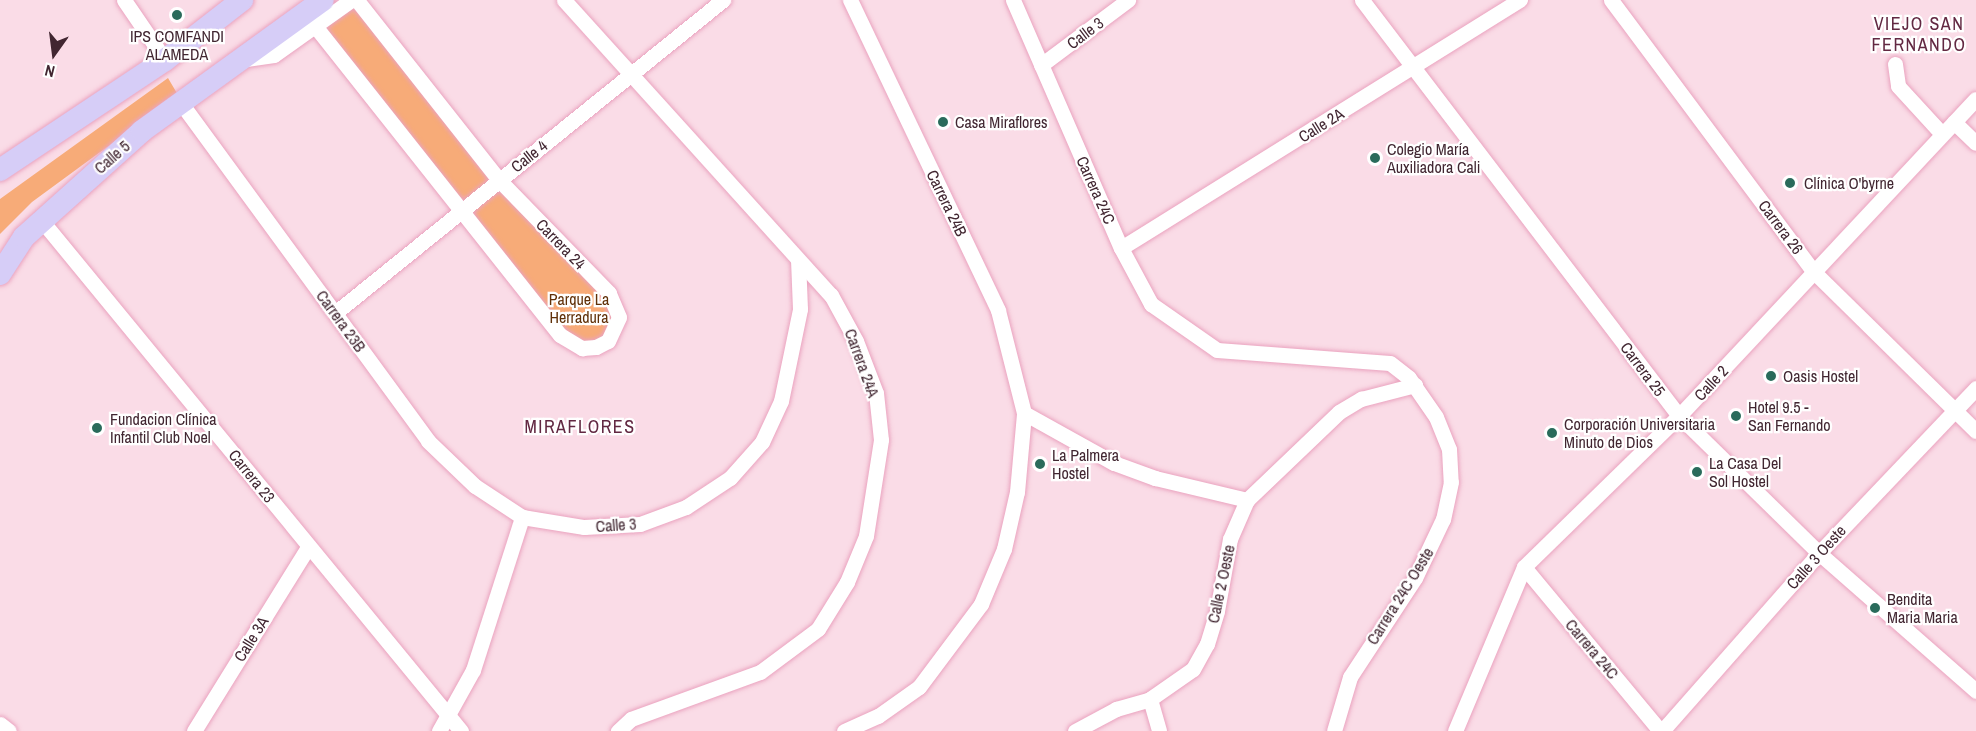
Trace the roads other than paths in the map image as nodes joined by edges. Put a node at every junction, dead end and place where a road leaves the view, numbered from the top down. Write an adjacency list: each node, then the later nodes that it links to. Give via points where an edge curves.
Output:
1 (124, 0): 16 (street)
2 (242, 0): 16 (main road)
3 (323, 0): 15 (main road, Calle 5)
4 (351, 0): 14 (street, Calle 5)
5 (357, 0): 27 (street, Carrera 24)
6 (564, 0): 20 (street, Carrera 24A)
7 (723, 0): 20 (street, Calle 4)
8 (850, 0): 39 (street, Carrera 24B, via 998,310)
9 (1013, 0): 18 (street, Carrera 24C)
10 (1128, 0): 18 (street, Calle 3)
11 (1362, 0): 19 (street, Carrera 25)
12 (1520, 0): 19 (street, Calle 2A)
13 (1611, 0): 32 (street, Carrera 26)
14 (315, 26): 15 (street, Calle 5, via 274,55); 28 (street, Carrera 24)
15 (243, 59): 22 (main road, Calle 5)
16 (165, 60): 26 (main road)
17 (1895, 64): 24 (street, via 1898,86)
18 (1041, 65): 30 (street, Carrera 24C)
19 (1414, 68): 30 (street, Calle 2A); 40 (street, Carrera 25)
20 (633, 74): 27 (street, Calle 4); 31 (street, Carrera 24A)
21 (1976, 99): 23 (street, Calle 2)
22 (181, 103): 29 (main road, Calle 5, via 142,131); 34 (street, Carrera 23B)
23 (1954, 122): 24 (street, Calle 2); 25 (street)
24 (1942, 134): 32 (street, Calle 2)
25 (1976, 143)
26 (0, 170)
27 (499, 180): 28 (street, Calle 4); 28 (street, Carrera 24, via 616,304 619,317 608,341 596,347 570,344)
28 (463, 210): 34 (street, Calle 4)
29 (42, 220): 33 (main road, Calle 5, via 24,237); 44 (street, Carrera 23)
30 (1122, 248): 35 (street, Carrera 24C, via 1151,304)
31 (798, 260): 43 (street, Calle 3, via 800,309 782,401 762,442 730,478 686,507 640,524 584,527); 54 (street, Carrera 24A, via 831,295 856,341 876,393 881,440 878,482 866,536 847,582 818,629 759,672 631,719)
32 (1814, 272): 38 (street, Carrera 26); 40 (street, Calle 2)
33 (0, 274)
34 (335, 313): 43 (street, Carrera 23B, via 428,441 475,486)
35 (1217, 350): 36 (street, Carrera 24C Oeste, via 1390,363)
36 (1415, 384): 42 (street, Calle 2 Oeste, via 1361,399 1339,412); 58 (street, Carrera 24C Oeste, via 1436,417 1449,450 1451,482 1443,519 1415,578 1350,677)
37 (1976, 388): 38 (street, Calle 3 Oeste)
38 (1954, 409): 41 (street, Carrera 26); 45 (street, Calle 3 Oeste)
39 (1024, 413): 42 (street, via 1114,463 1155,478); 55 (street, Carrera 24B, via 1017,492 1004,549 981,604 919,687 878,716)
40 (1679, 416): 45 (street, Carrera 25); 46 (street, Calle 2)
41 (1976, 431)
42 (1247, 500): 48 (street, Calle 2 Oeste, via 1230,539 1207,644 1193,669)
43 (522, 517): 50 (street, via 486,636)
44 (308, 547): 50 (street, Carrera 23); 52 (street, Calle 3A)
45 (1819, 553): 47 (street, Carrera 25); 60 (street, Calle 3 Oeste)
46 (1524, 567): 59 (street, Calle 2); 60 (street, Carrera 24C)
47 (1974, 685)
48 (1150, 699): 56 (street, Calle 2 Oeste, via 1116,709); 57 (street)
49 (0, 724): 51 (street)
50 (444, 725): 53 (street, Carrera 23)
51 (9, 731)
52 (194, 731)
53 (461, 731)
54 (618, 731)
55 (844, 731)
56 (1075, 731)
57 (1159, 731)
58 (1334, 731)
59 (1455, 731)
60 (1661, 731)

